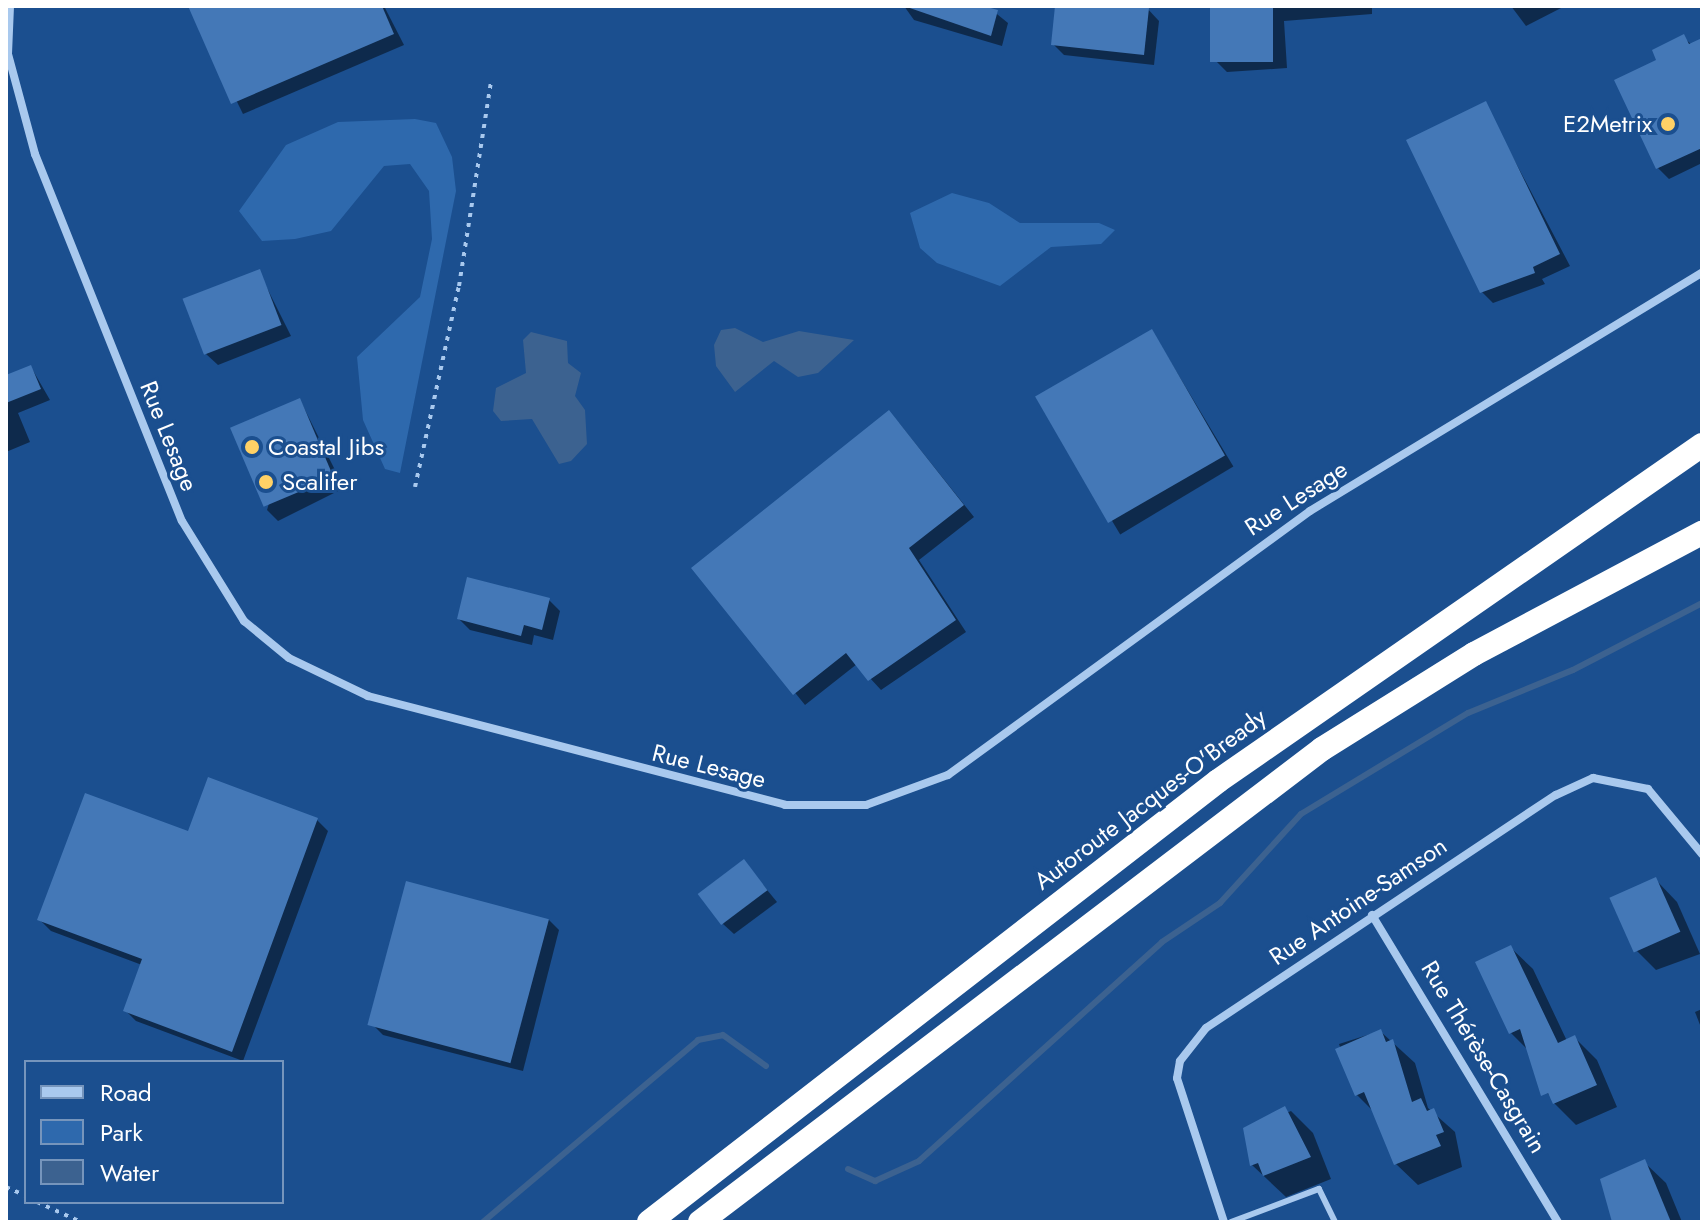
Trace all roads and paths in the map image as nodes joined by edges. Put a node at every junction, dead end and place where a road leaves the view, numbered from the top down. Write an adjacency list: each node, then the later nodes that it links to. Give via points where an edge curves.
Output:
1 (10, 6): 3 (street, Rue Lesage, via 8,54 35,154 182,521 244,621 289,658 368,696 805,808 894,799 948,775 1310,511)
2 (491, 82): 5 (path, via 459,286)
3 (1702, 273)
4 (1702, 445): 11 (highway, Autoroute Jacques-O'Bready, via 1198,795)
5 (415, 487)
6 (1702, 533): 12 (highway, via 1464,659 1322,749)
7 (1702, 854): 8 (street, Rue Antoine-Samson, via 1655,794 1629,780 1593,778)
8 (1372, 915): 13 (street, Rue Antoine-Samson, via 1206,1028 1180,1061 1182,1099); 16 (street, Rue Thérèse-Casgrain, via 1430,1000)
9 (41, 1204): 10 (path)
10 (81, 1222)
11 (649, 1222)
12 (700, 1222)
13 (1224, 1222)
14 (1231, 1222): 15 (lane, via 1319,1189)
15 (1335, 1222)
16 (1558, 1222)

